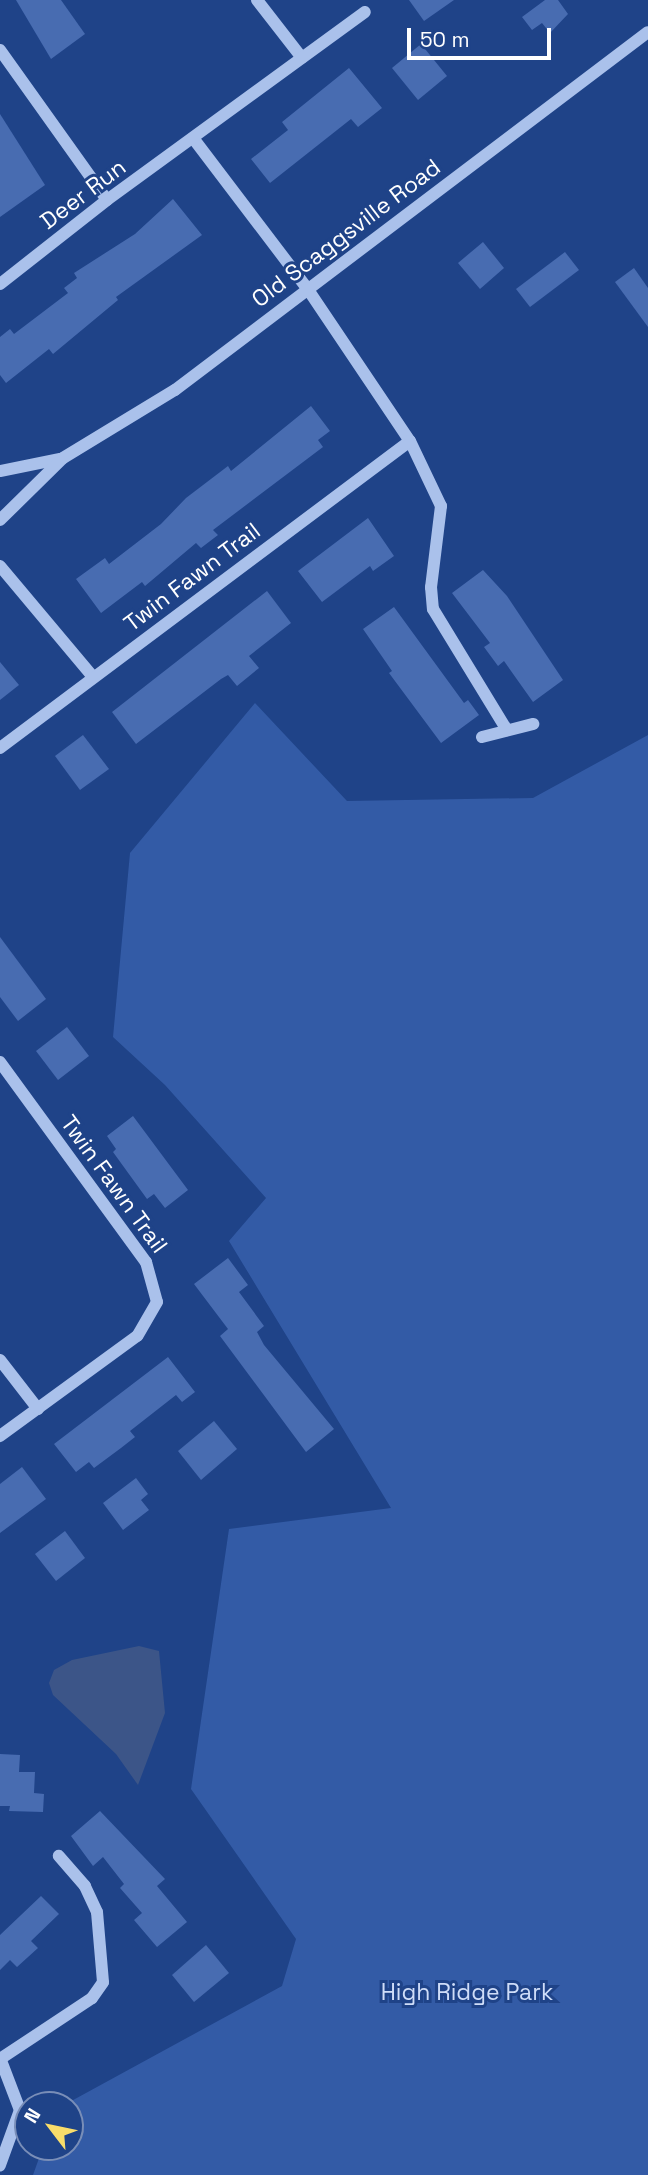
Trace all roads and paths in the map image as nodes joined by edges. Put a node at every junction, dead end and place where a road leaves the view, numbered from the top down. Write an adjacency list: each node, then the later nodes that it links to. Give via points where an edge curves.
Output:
1 (257, 0): 5 (street)
2 (365, 12): 5 (street, Deer Run)
3 (648, 32): 9 (street, Old Scaggsville Road)
4 (0, 50): 7 (street)
5 (302, 58): 6 (street, Deer Run)
6 (193, 138): 7 (street, Deer Run); 9 (street)
7 (107, 200): 8 (street, Deer Run)
8 (0, 284)
9 (307, 288): 10 (street); 11 (street, Old Scaggsville Road, via 176,390)
10 (410, 441): 17 (street, Twin Fawn Trail); 19 (street, via 441,506 431,587 433,609)
11 (63, 458): 12 (street, Old Scaggsville Road, via 23,470); 15 (street, Old Scaggsville Road)
12 (0, 471)
13 (0, 505): 14 (street)
14 (0, 512)
15 (0, 520)
16 (0, 566): 17 (street)
17 (93, 677): 21 (street, Twin Fawn Trail)
18 (533, 724): 19 (street)
19 (507, 730): 20 (street)
20 (482, 737)
21 (0, 748)
22 (0, 1062): 24 (street, Twin Fawn Trail, via 146,1262 157,1289 153,1315 137,1336)
23 (0, 1360): 24 (street)
24 (38, 1409): 25 (street, Twin Fawn Trail)
25 (0, 1436)
26 (59, 1856): 27 (street, via 85,1886 97,1912 103,1982 92,1998)
27 (0, 2059): 28 (street, via 20,2109)
28 (0, 2165)

